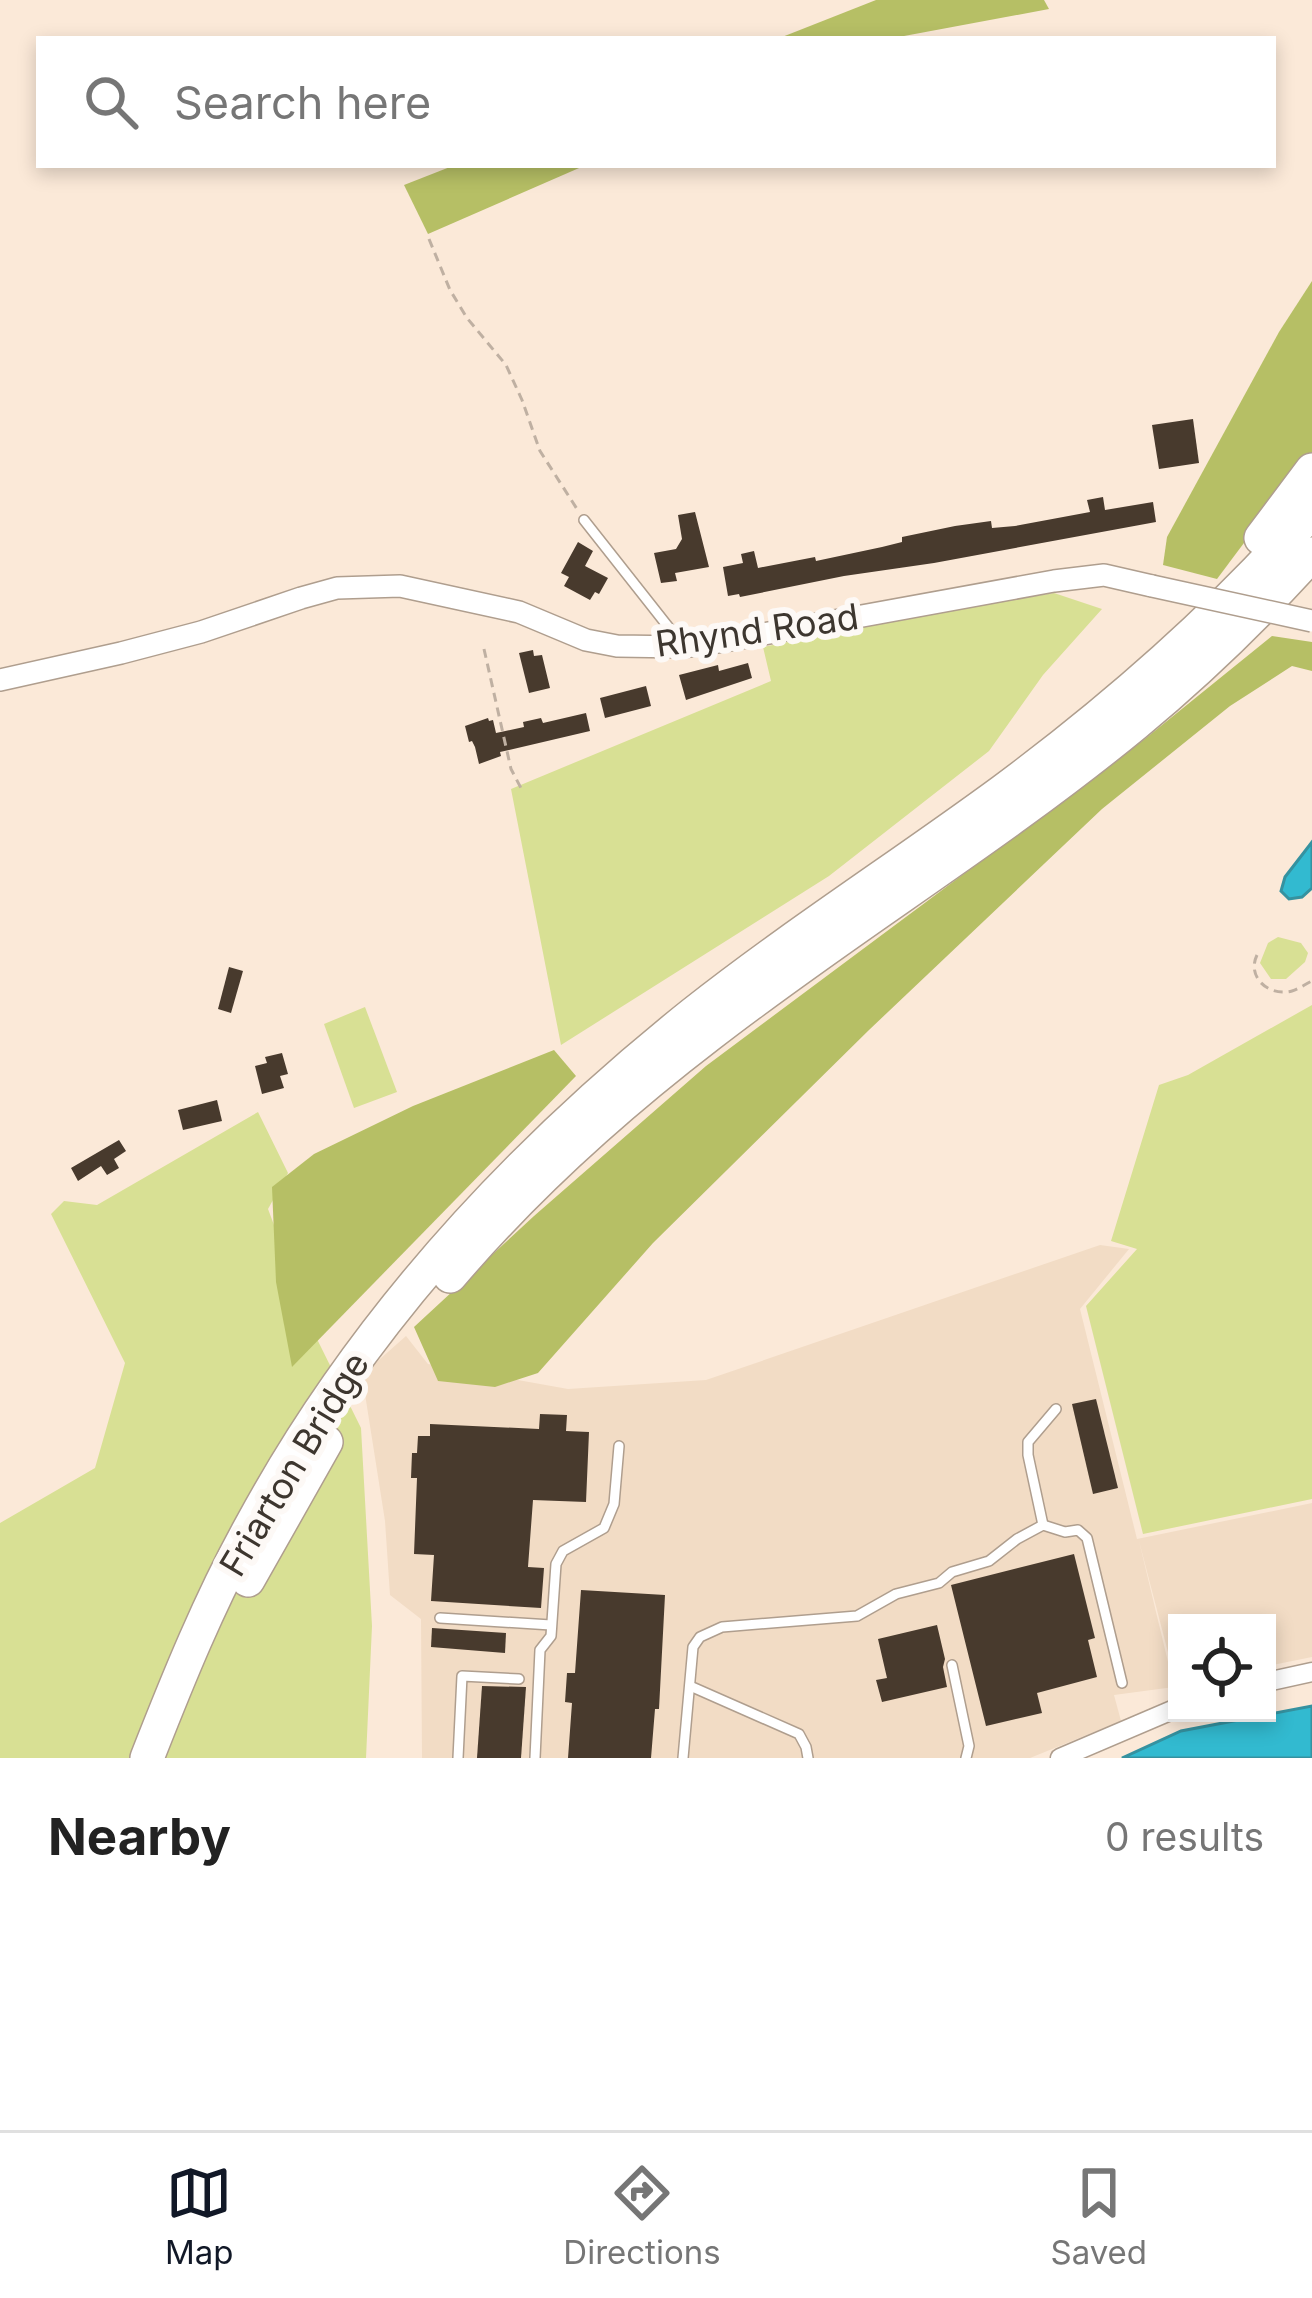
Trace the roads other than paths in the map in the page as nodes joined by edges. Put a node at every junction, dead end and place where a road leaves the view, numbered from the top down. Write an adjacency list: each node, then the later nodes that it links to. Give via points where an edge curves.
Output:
1 (1312, 470): 8 (highway, via 1235,569)
2 (1312, 511): 8 (highway, via 1209,620)
3 (584, 520): 6 (lane)
4 (1312, 554): 9 (highway, via 1134,724 711,1034 528,1191)
5 (1312, 621): 6 (street, Rhynd Road, bridge, via 1104,575)
6 (684, 647): 7 (street, Rhynd Road, via 586,640 519,612 400,586 337,588 201,632)
7 (0, 680)
8 (1065, 743): 9 (highway, via 615,1078)
9 (496, 1208): 22 (highway, Friarton Bridge, via 418,1277 280,1473 217,1591); 23 (highway, Friarton Bridge, via 323,1448 232,1614)
10 (1056, 1409): 12 (lane, via 1028,1442)
11 (619, 1446): 14 (lane, via 604,1528 562,1551 556,1564)
12 (1043, 1525): 19 (lane, via 1087,1538); 20 (lane, via 989,1561 857,1616 722,1628 700,1637)
13 (440, 1618): 14 (lane)
14 (551, 1625): 25 (lane, via 540,1650)
15 (952, 1665): 28 (lane)
16 (1312, 1672): 18 (street)
17 (519, 1679): 24 (lane, via 462,1676)
18 (1276, 1680)
19 (1122, 1683)
20 (690, 1686): 26 (lane); 27 (lane, via 800,1734)
21 (1168, 1712): 29 (street)
22 (147, 1758)
23 (172, 1758)
24 (458, 1758)
25 (535, 1758)
26 (683, 1758)
27 (808, 1758)
28 (966, 1758)
29 (1060, 1758)

